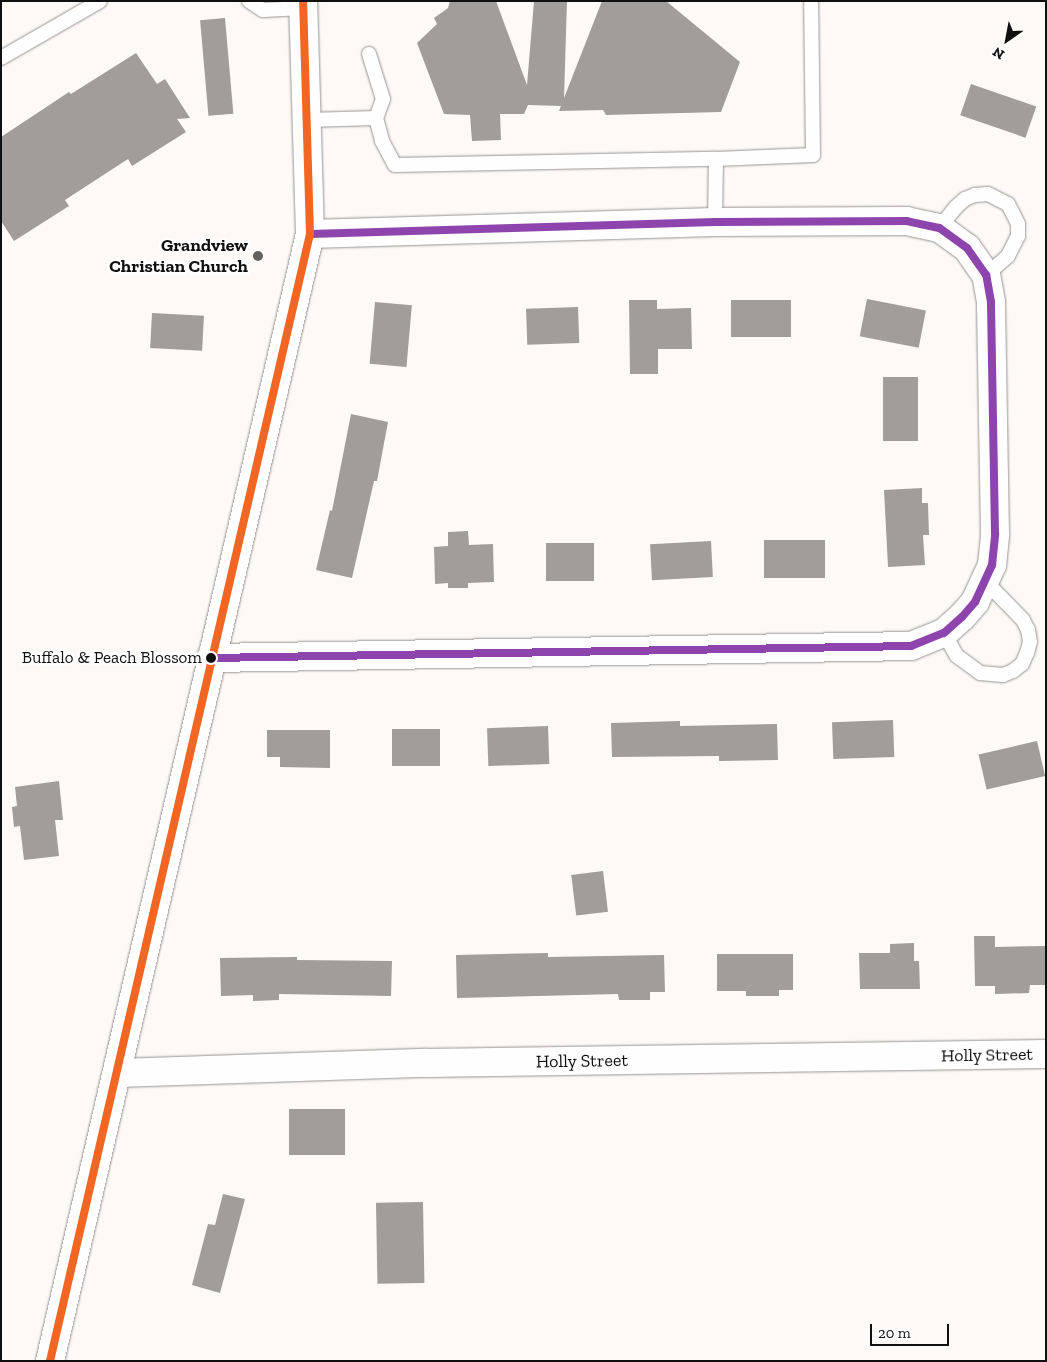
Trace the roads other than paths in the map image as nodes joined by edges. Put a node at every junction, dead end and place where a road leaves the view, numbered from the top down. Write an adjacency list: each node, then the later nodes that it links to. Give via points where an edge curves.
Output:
1 (100, 1): 6 (lane)
2 (249, 1): 4 (lane, via 262,10)
3 (811, 1): 9 (lane, via 814,155)
4 (303, 4): 8 (street)
5 (369, 54): 7 (lane, via 383,98)
6 (1, 58)
7 (376, 118): 8 (lane); 9 (lane, via 382,141 395,165)
8 (308, 120): 12 (street)
9 (716, 160): 10 (lane)
10 (715, 222): 11 (street, via 908,221); 12 (street)
11 (939, 228): 13 (street, via 967,248); 13 (lane, via 956,207 976,195 988,194 1008,204 1018,224 1018,236 1008,256)
12 (310, 234): 16 (street)
13 (986, 275): 14 (street, via 991,302 995,534 992,565)
14 (986, 582): 15 (street, via 975,602); 15 (lane, via 1023,620 1028,630 1030,642 1022,664 1002,675 980,673 958,656)
15 (944, 633): 16 (street, via 911,646)
16 (211, 658): 18 (street)
17 (1046, 1054): 18 (street, Holly Street, via 426,1063)
18 (118, 1073): 19 (street)
19 (50, 1361)

